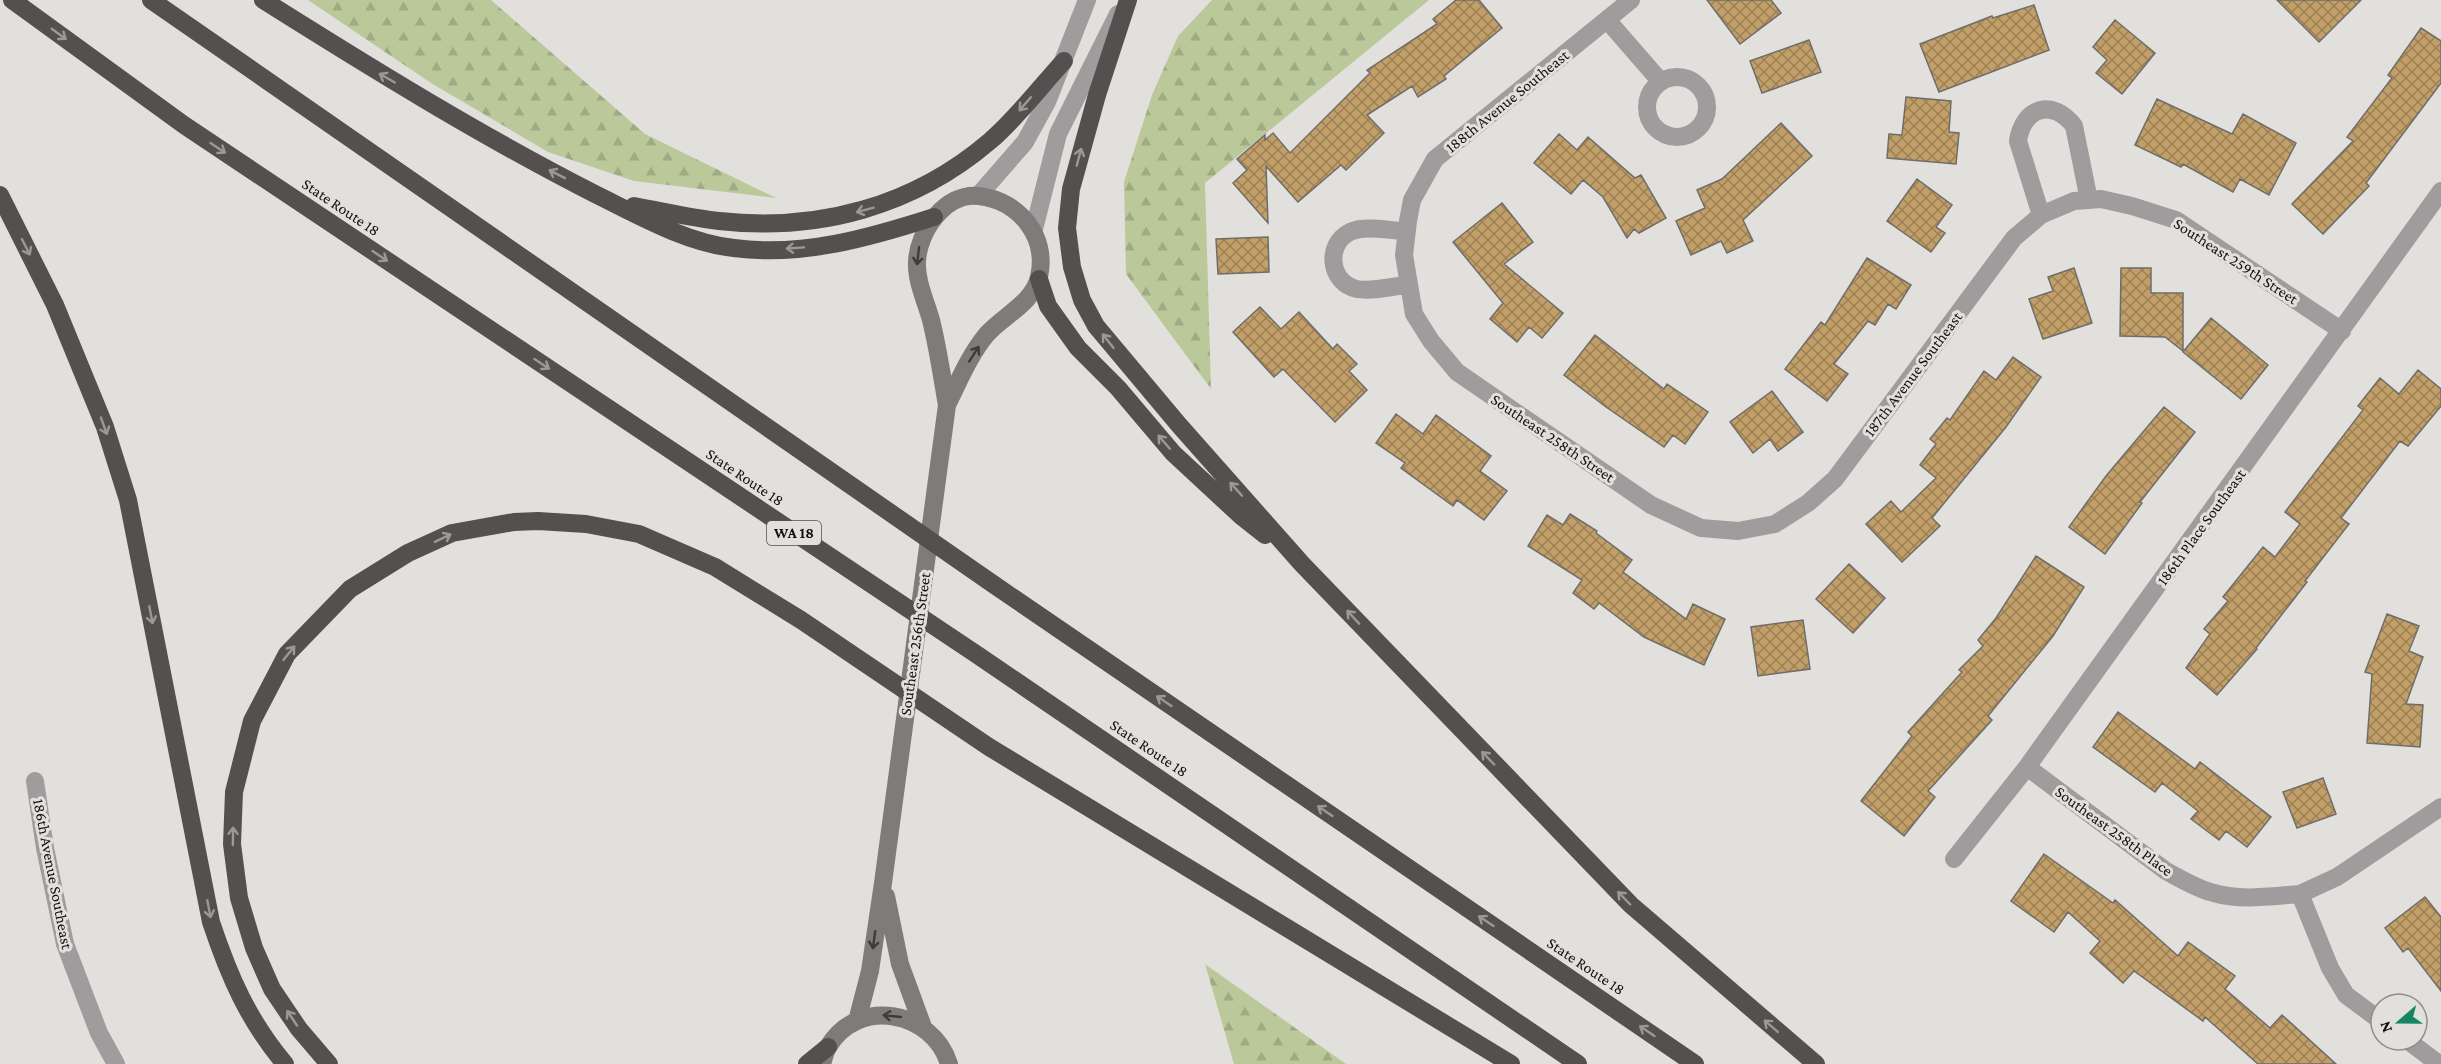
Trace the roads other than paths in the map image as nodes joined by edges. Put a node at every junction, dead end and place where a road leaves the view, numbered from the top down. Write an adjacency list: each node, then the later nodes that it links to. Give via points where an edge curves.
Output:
1 (12, 0): 44 (highway, State Route 18 / WA 18, one-way to 44, via 184,125 976,654)
2 (151, 0): 45 (highway, State Route 18, one-way to 2, via 983,578)
3 (263, 0): 13 (highway, one-way to 3, via 368,67)
4 (1088, 0): 8 (street)
5 (1127, 0): 17 (street, via 1058,134); 25 (highway, one-way to 5, via 1121,357 1096,326 1082,300 1072,267 1067,228 1071,189)
6 (1631, 0): 7 (street, 188th Avenue Southeast)
7 (1608, 21): 9 (street); 18 (street, 188th Avenue Southeast, via 1435,159 1412,200)
8 (1064, 61): 12 (street, via 1025,142); 13 (highway, one-way to 13, via 1007,124 969,158 918,190 869,209 807,221 749,223)
9 (1661, 82)
10 (2441, 191): 22 (street, 186th Place Southeast)
11 (0, 195): 38 (highway, one-way to 38, via 55,305 105,427 128,500 211,922 242,1002)
12 (978, 195): 16 (main road, via 961,199); 17 (main road, via 1005,204)
13 (609, 201): 16 (highway, one-way to 13, via 875,236 822,246 734,248 670,229)
14 (2081, 201): 15 (street, 187th Avenue Southeast); 15 (street, via 2074,126 2057,111 2034,112 2019,129 2018,141); 22 (street, Southeast 259th Street, via 2101,199 2176,220)
15 (2041, 214): 24 (street, 187th Avenue Southeast, via 2014,238 1835,479)
16 (934, 217): 23 (main road, one-way to 23, via 922,236 916,265 937,345)
17 (1034, 229): 20 (main road, via 1039,245)
18 (1406, 231): 19 (street, 188th Avenue Southeast); 21 (street, via 1350,232 1335,246 1333,256 1338,276 1355,288)
19 (1404, 255): 21 (street, Southeast 258th Street)
20 (1039, 279): 23 (main road, one-way to 20, via 987,335 1025,300); 25 (highway, one-way to 20, via 1241,516 1173,453 1118,387 1066,334 1048,306)
21 (1408, 285): 24 (street, Southeast 258th Street, via 1414,314 1457,372 1651,505 1701,528 1738,531)
22 (2342, 331): 26 (street, 186th Place Southeast)
23 (947, 405): 30 (main road, Southeast 256th Street)
24 (1775, 524)
25 (1302, 564): 46 (highway, one-way to 25, via 1631,905)
26 (2027, 767): 29 (street, 186th Place Southeast); 31 (street, Southeast 258th Place, via 2166,871 2188,882 2214,893 2256,898)
27 (34, 781): 37 (street, 186th Avenue Southeast, via 65,944 99,1033)
28 (2441, 807): 31 (street, Southeast 258th Place, via 2337,878)
29 (1954, 859)
30 (883, 883): 33 (main road, Southeast 256th Street, one-way to 33, via 870,971); 34 (main road, Southeast 256th Street, via 900,964)
31 (2300, 894): 32 (street, via 2330,968 2346,995)
32 (2369, 1012)
33 (857, 1021): 34 (main road, one-way to 33, via 891,1015); 35 (main road)
34 (923, 1027): 42 (main road, via 938,1042)
35 (828, 1047): 40 (highway); 41 (main road)
36 (2423, 1052): 47 (street)
37 (116, 1064)
38 (285, 1064)
39 (328, 1064): 43 (highway, one-way to 43, via 272,989 238,898 232,844 234,792 252,721 287,654 350,589 408,552 452,534 538,521 639,534 715,567 990,747)
40 (807, 1064)
41 (822, 1064)
42 (949, 1064)
43 (1511, 1064)
44 (1578, 1064)
45 (1695, 1064)
46 (1816, 1064)
47 (2439, 1064)

